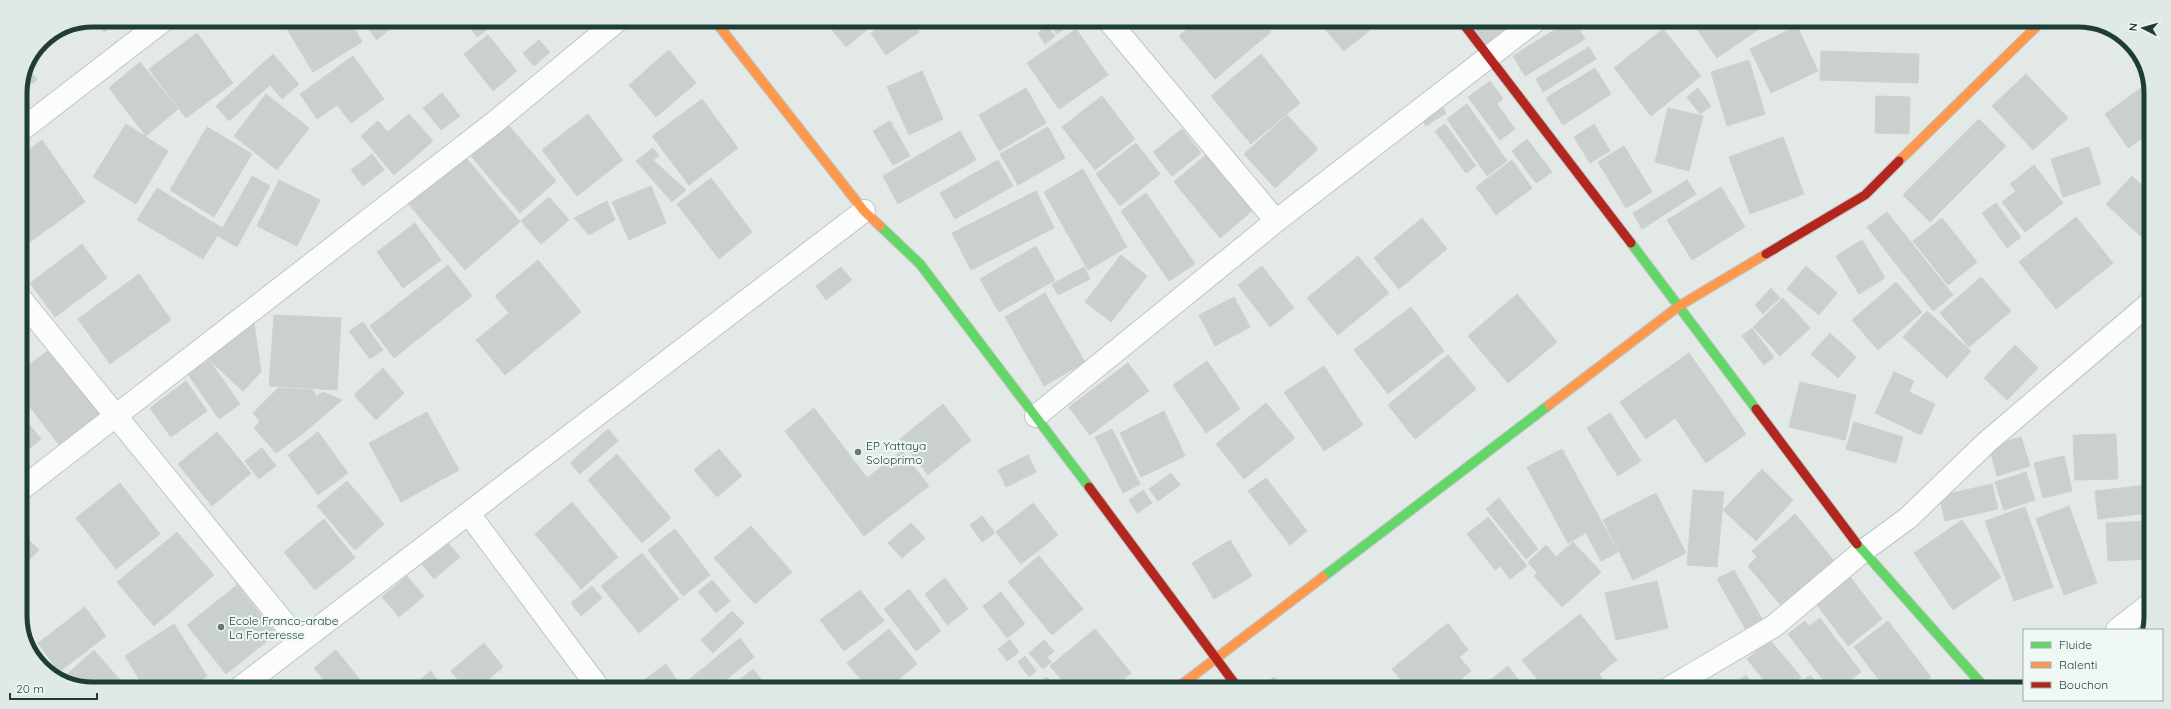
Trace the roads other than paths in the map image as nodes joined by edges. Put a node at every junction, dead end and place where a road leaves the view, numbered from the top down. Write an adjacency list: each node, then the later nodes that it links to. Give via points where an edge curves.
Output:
1 (155, 27): 9 (street)
2 (610, 27): 15 (street, via 495,122)
3 (720, 27): 10 (street)
4 (1114, 27): 11 (street)
5 (1466, 27): 8 (street)
6 (1527, 27): 8 (street)
7 (2036, 27): 13 (street, via 1865,195)
8 (1488, 56): 11 (street); 13 (street)
9 (27, 126)
10 (864, 211): 16 (street, via 920,264); 18 (street)
11 (1276, 222): 16 (street)
12 (27, 306): 15 (street)
13 (1679, 306): 19 (street); 23 (street)
14 (2144, 308): 19 (street, via 1987,442 1908,518)
15 (116, 414): 17 (street); 22 (street)
16 (1036, 416): 23 (street)
17 (27, 484)
18 (469, 514): 22 (street); 25 (street)
19 (1863, 551): 28 (street, via 1774,626); 29 (street)
20 (2144, 609): 21 (street)
21 (2118, 629)
22 (299, 641): 24 (street)
23 (1216, 657): 26 (street); 27 (street)
24 (247, 682)
25 (594, 682)
26 (1185, 682)
27 (1234, 682)
28 (1679, 682)
29 (1980, 682)

